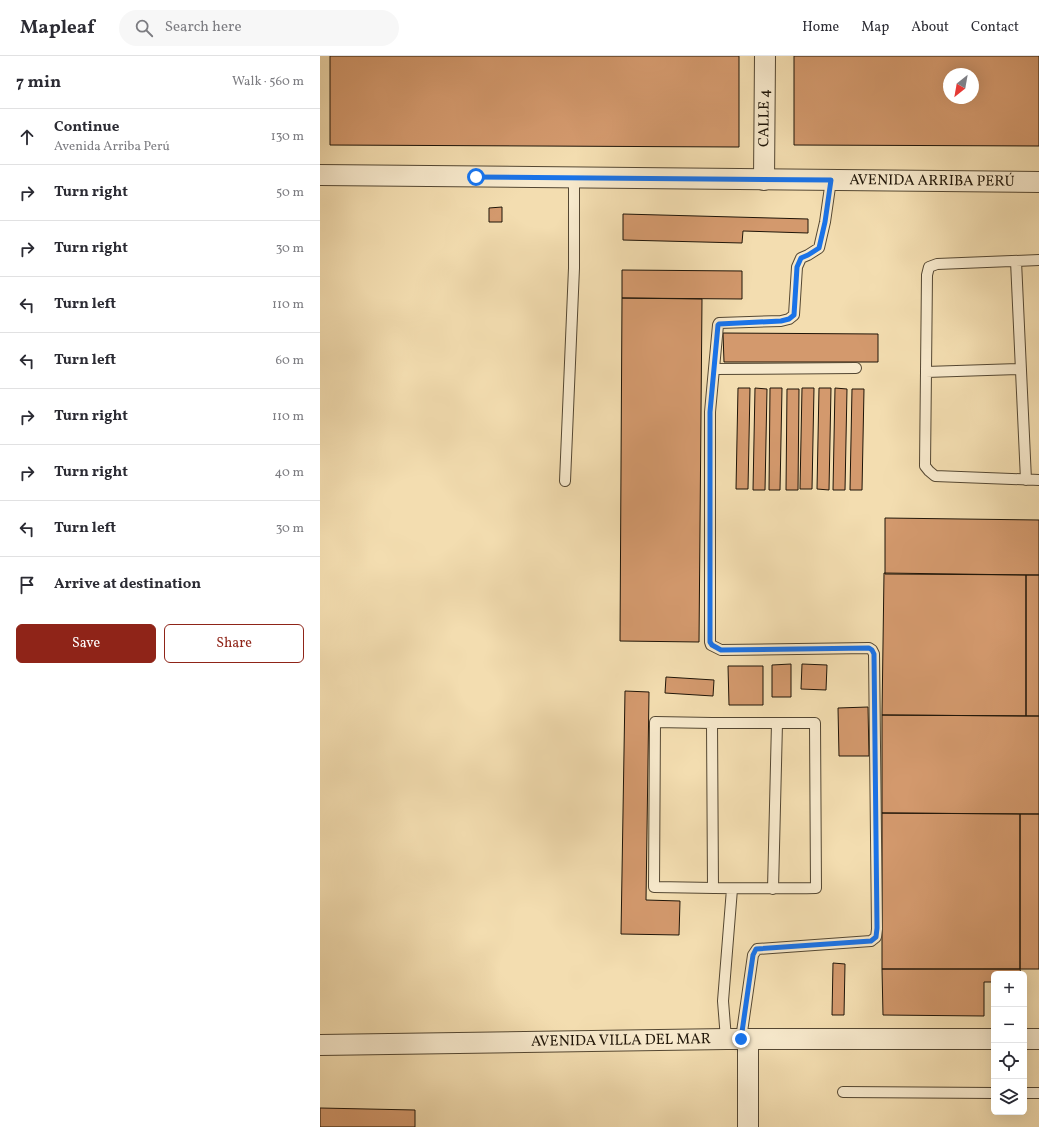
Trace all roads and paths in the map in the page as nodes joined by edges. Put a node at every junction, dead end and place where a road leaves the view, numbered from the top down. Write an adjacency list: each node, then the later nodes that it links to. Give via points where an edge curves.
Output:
1 (765, 56): 4 (street, CALLE 4)
2 (320, 175): 3 (street, AVENIDA ARRIBA PERÚ)
3 (574, 178): 4 (street, AVENIDA ARRIBA PERÚ); 15 (lane, via 574,268)
4 (764, 180): 5 (street, AVENIDA ARRIBA PERÚ)
5 (831, 180): 6 (street, AVENIDA ARRIBA PERÚ); 10 (lane, via 819,248 801,258 797,267 794,315 781,321 719,324)
6 (1039, 182)
7 (1039, 260): 8 (lane)
8 (1016, 261): 11 (lane); 12 (lane, via 937,264 929,267)
9 (856, 368): 10 (lane)
10 (714, 369): 22 (lane, via 710,412 710,642 721,650 869,648 874,654 876,937 871,941 756,949)
11 (1021, 369): 12 (lane); 13 (lane)
12 (926, 372): 13 (lane, via 925,466 929,471 935,476)
13 (1026, 480): 14 (lane)
14 (1039, 480)
15 (565, 481)
16 (712, 723): 17 (lane); 18 (lane); 18 (lane, via 655,722 654,887)
17 (777, 723): 20 (lane); 20 (lane, via 815,723 816,888)
18 (714, 888): 19 (lane)
19 (732, 888): 20 (lane); 22 (lane, via 723,1001)
20 (773, 889)
21 (1039, 1038): 24 (street)
22 (739, 1039): 23 (street, AVENIDA VILLA DEL MAR); 25 (street, AVENIDA VILLA DEL MAR); 30 (street)
23 (991, 1039)
24 (1027, 1039)
25 (320, 1045)
26 (843, 1092): 27 (lane)
27 (991, 1093)
28 (1027, 1093): 29 (lane)
29 (1039, 1093)
30 (748, 1127)

